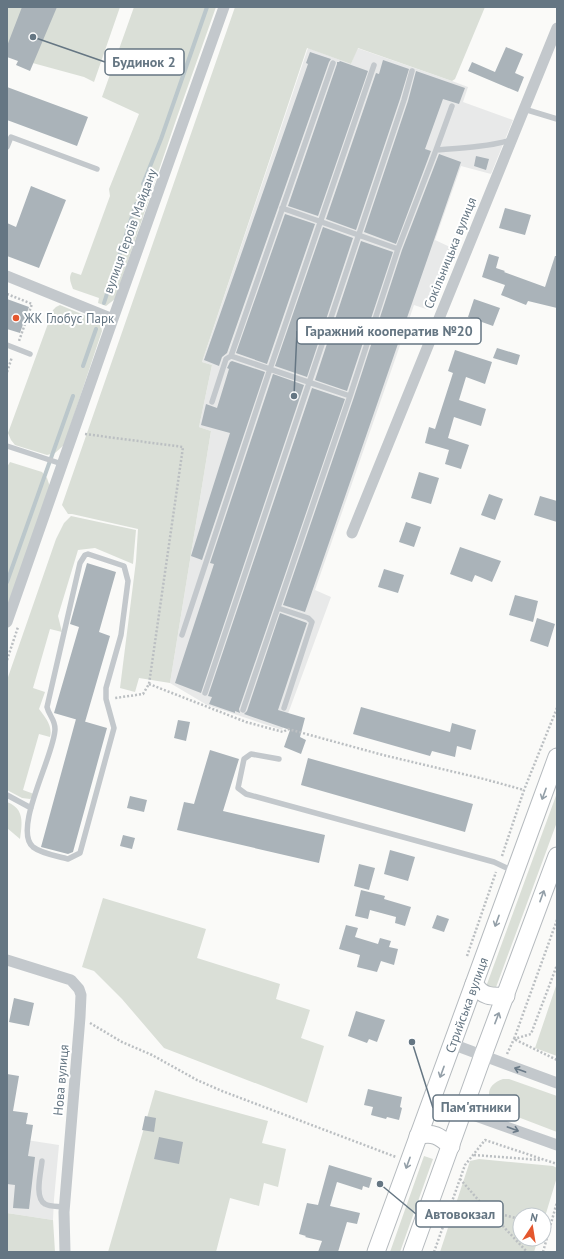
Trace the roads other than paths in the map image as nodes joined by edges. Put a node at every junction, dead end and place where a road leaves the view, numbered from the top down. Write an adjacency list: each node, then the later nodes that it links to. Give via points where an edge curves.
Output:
1 (224, 7): 18 (street, вулиця Героїв Майдану)
2 (557, 28): 7 (street, Сокільницька вулиця)
3 (333, 63): 13 (lane)
4 (374, 65): 14 (lane)
5 (412, 71): 15 (lane)
6 (452, 106): 11 (lane)
7 (524, 109): 8 (lane); 9 (street, Сокільницька вулиця)
8 (557, 120)
9 (511, 140): 11 (lane, via 480,147); 28 (street, Сокільницька вулиця)
10 (7, 147): 12 (lane, via 11,137)
11 (436, 150): 16 (lane)
12 (97, 169)
13 (282, 208): 14 (lane); 21 (lane)
14 (321, 221): 15 (lane); 22 (lane)
15 (358, 235): 16 (lane); 23 (lane)
16 (398, 249): 24 (lane)
17 (7, 276): 18 (street)
18 (113, 319): 27 (street, вулиця Героїв Майдану, via 73,433)
19 (7, 346): 20 (lane)
20 (30, 354)
21 (230, 356): 22 (lane); 25 (lane, via 226,359)
22 (270, 370): 23 (lane); 31 (lane)
23 (310, 382): 24 (lane); 32 (lane)
24 (350, 396): 29 (lane)
25 (212, 402)
26 (7, 446): 27 (lane)
27 (59, 463): 30 (street, вулиця Героїв Майдану)
28 (352, 533)
29 (278, 608): 33 (lane, via 308,618 312,622); 34 (lane)
30 (7, 621)
31 (182, 635)
32 (205, 694)
33 (284, 708)
34 (243, 710)
35 (557, 757): 40 (main road, Стрийська вулиця, one-way to 40)
36 (279, 759): 40 (lane, via 251,754 244,759 238,788 246,794 494,862)
37 (7, 795): 38 (lane)
38 (31, 808): 38 (lane, via 26,832 32,846 68,859 80,853 114,728 106,700 106,688 121,635 128,581 124,566 88,554 80,563 47,707 54,719 56,730 53,745)
39 (557, 856): 43 (main road, one-way to 39)
40 (515, 872): 42 (main road, Стрийська вулиця, one-way to 42)
41 (7, 960): 53 (street, Нова вулиця, via 71,980 81,995)
42 (474, 984): 43 (main road, via 487,996); 44 (main road, Стрийська вулиця)
43 (506, 996): 45 (main road, one-way to 43)
44 (452, 1044): 45 (street); 47 (main road, Стрийська вулиця, one-way to 47)
45 (483, 1055): 46 (street, one-way to 45); 48 (main road)
46 (557, 1083)
47 (431, 1100): 48 (street); 49 (main road, Стрийська вулиця)
48 (464, 1111): 50 (street, one-way to 50); 51 (main road)
49 (418, 1136): 51 (main road, via 426,1133 435,1135); 55 (main road, Стрийська вулиця, one-way to 55)
50 (557, 1145)
51 (451, 1146): 56 (main road)
52 (42, 1161): 53 (lane, via 39,1198 43,1203)
53 (64, 1207): 54 (street, Нова вулиця)
54 (65, 1252)
55 (376, 1252)
56 (412, 1252)

